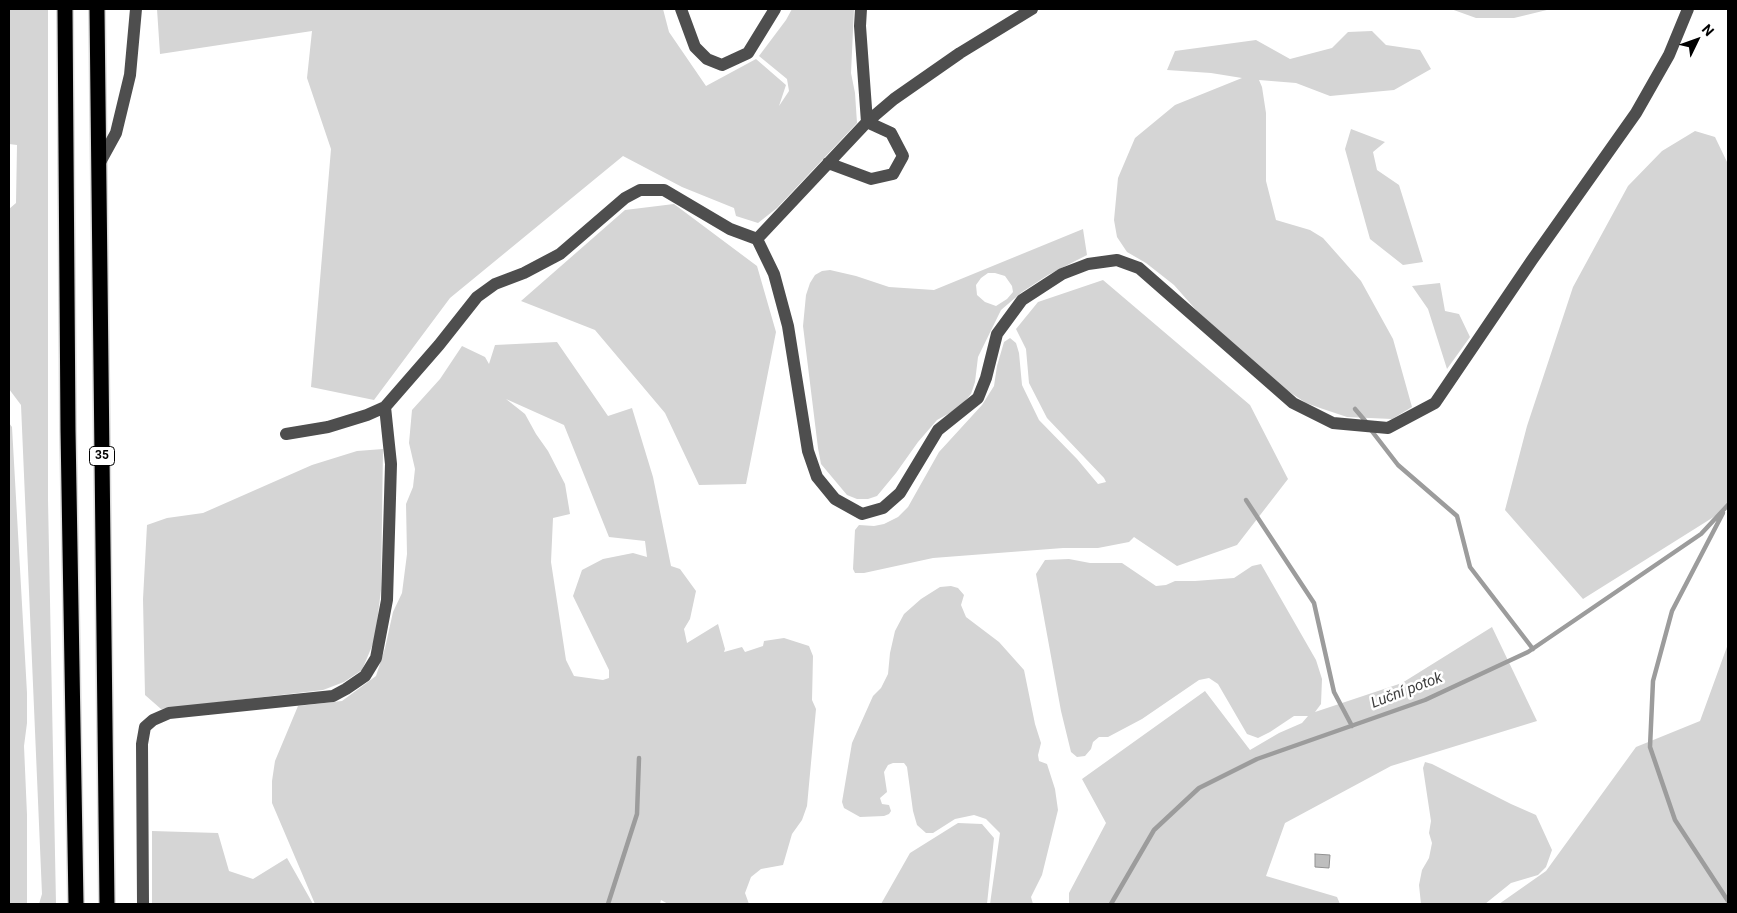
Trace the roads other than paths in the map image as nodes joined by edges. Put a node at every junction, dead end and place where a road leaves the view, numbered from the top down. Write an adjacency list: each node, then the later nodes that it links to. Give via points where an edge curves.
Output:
1 (65, 9): 15 (highway, 35)
2 (97, 9): 11 (highway, 35)
3 (136, 9): 11 (street, via 130,75 116,133)
4 (681, 9): 5 (street, via 695,47 707,59 722,65 748,53)
5 (775, 9)
6 (861, 9): 9 (street)
7 (1032, 9): 9 (street, via 945,63)
8 (1688, 9): 12 (street, via 1669,55 1636,113 1435,403 1388,428 1332,423 1294,403 1139,268 1117,260 1088,264 1062,274 1022,300 997,334 978,398 938,430 900,493 883,508 862,514 835,499 817,477 808,451 788,326 774,274)
9 (867, 122): 10 (street); 10 (street, via 891,132 903,156 893,174 871,180)
10 (828, 163): 12 (street)
11 (99, 164): 16 (highway, 35)
12 (757, 239): 13 (street, via 730,228 664,190 640,190 560,254 495,284 477,297)
13 (385, 407): 14 (street, via 328,427); 17 (street, via 391,464 387,600 376,658 365,676 333,696 168,713 146,727 142,744)
14 (286, 434)
15 (76, 904)
16 (107, 904)
17 (144, 904)

